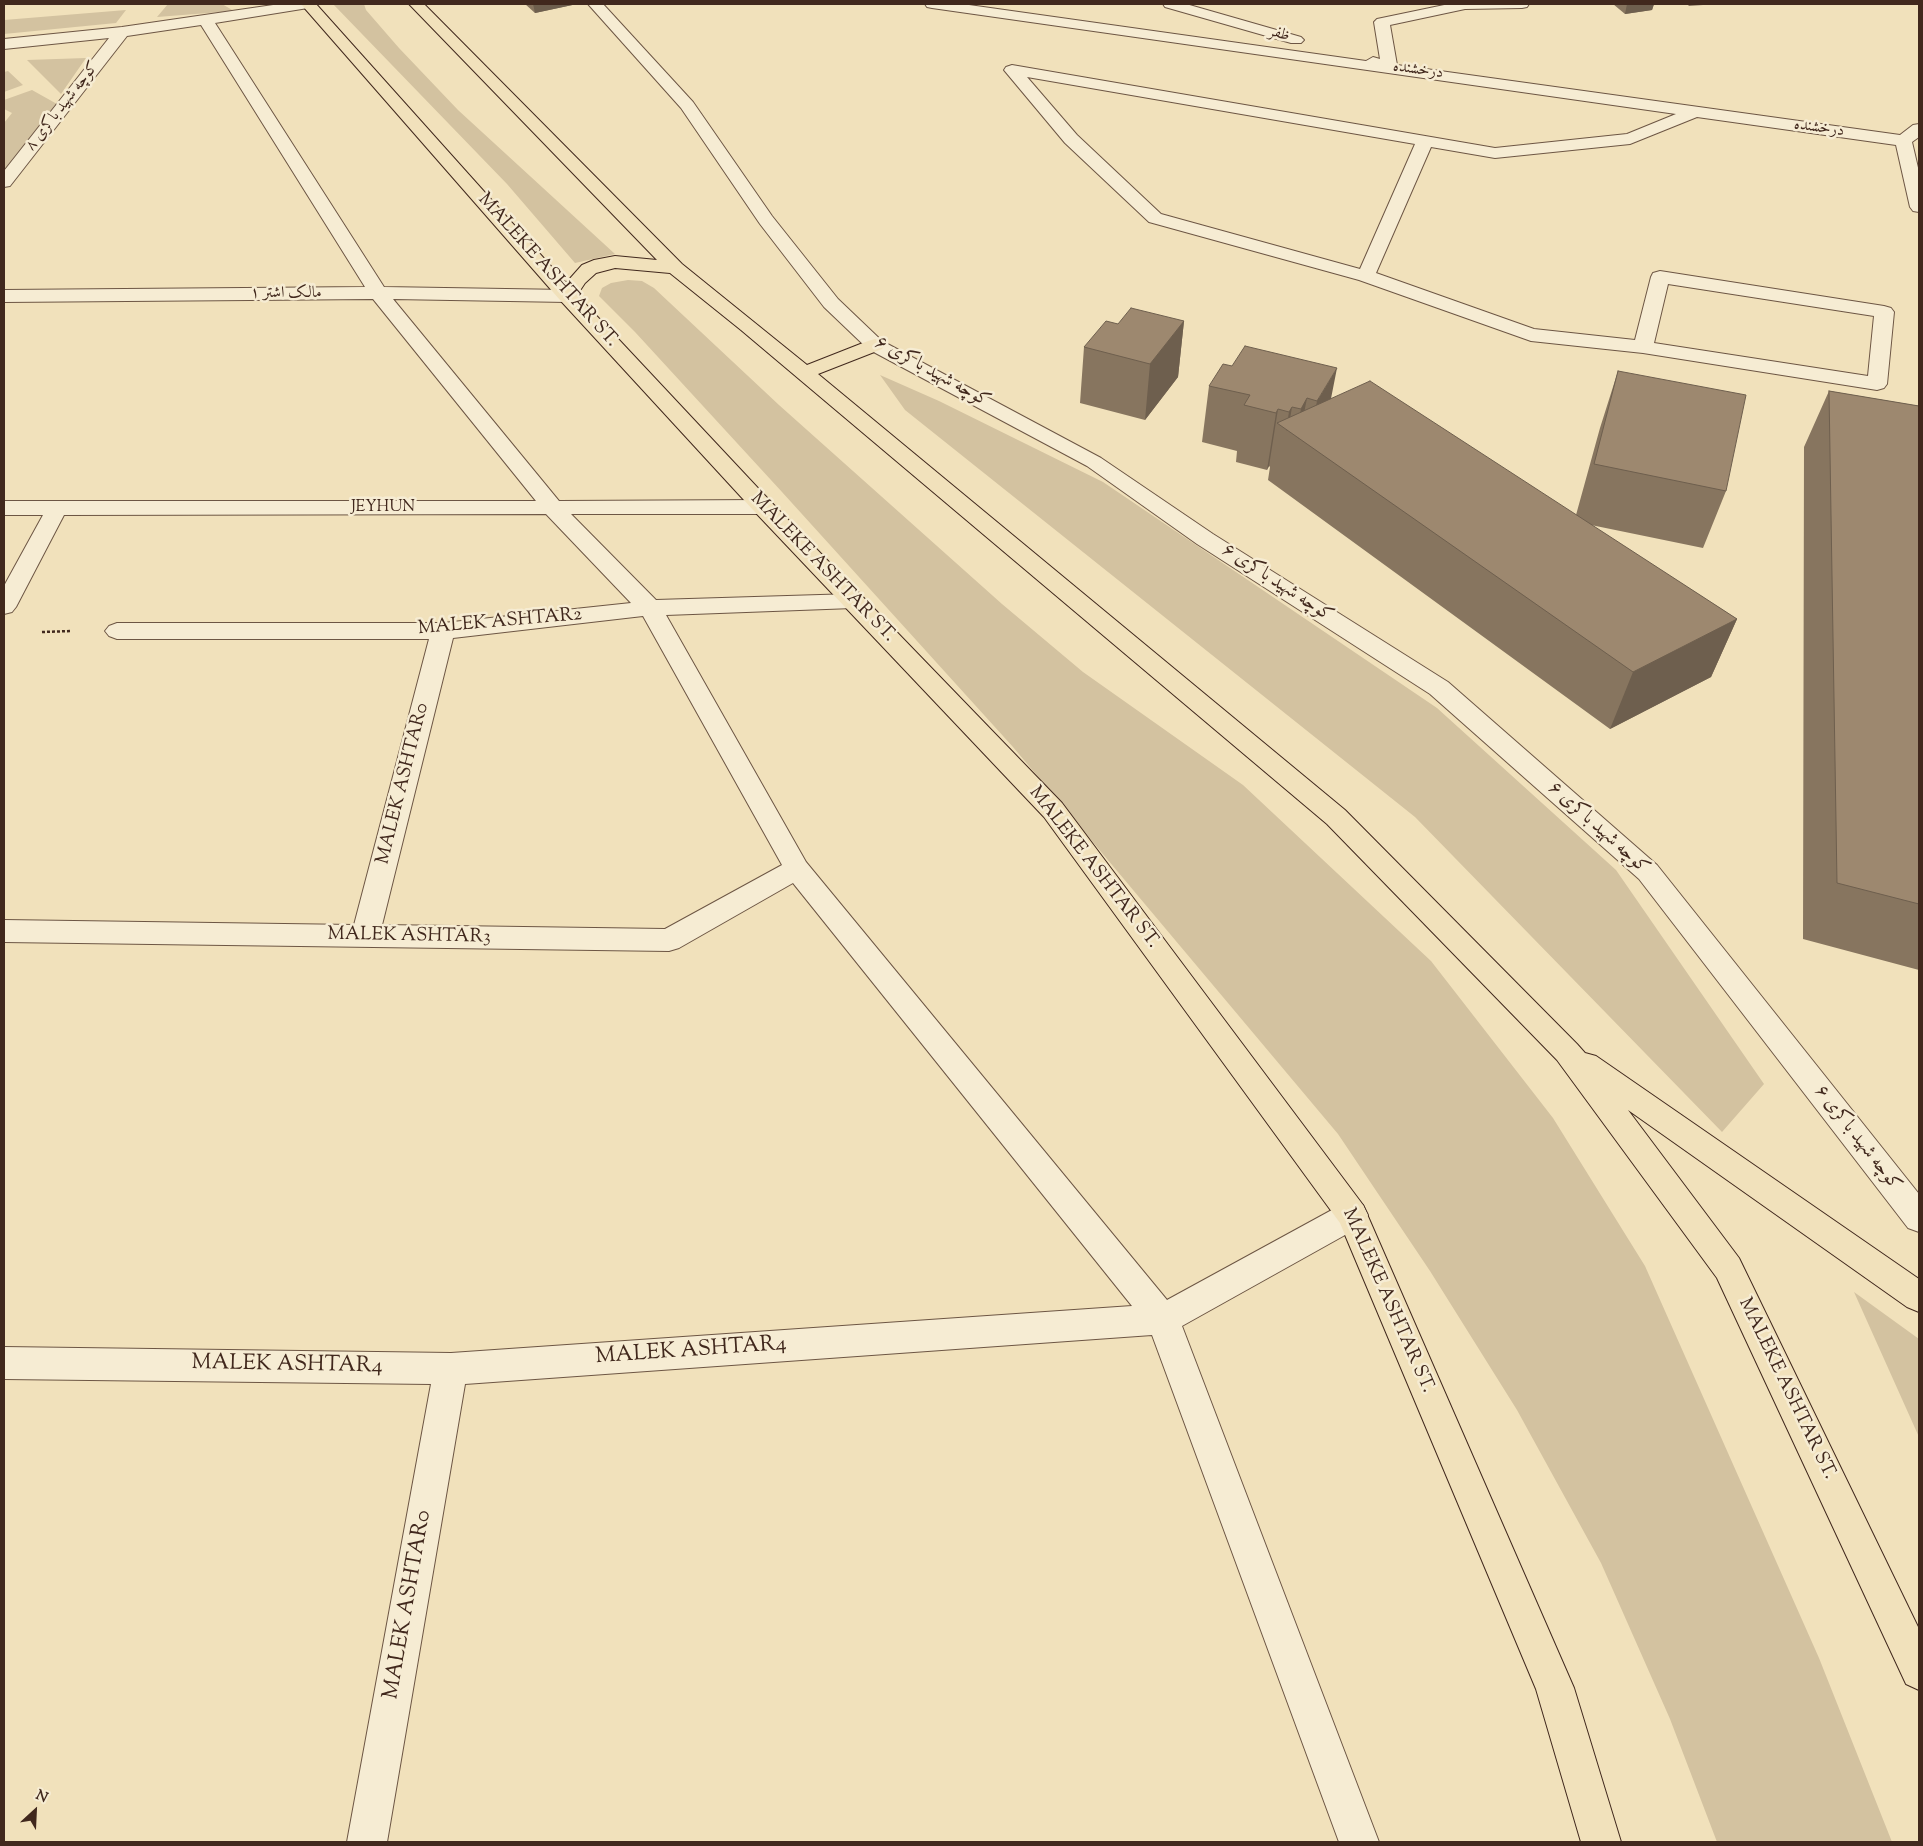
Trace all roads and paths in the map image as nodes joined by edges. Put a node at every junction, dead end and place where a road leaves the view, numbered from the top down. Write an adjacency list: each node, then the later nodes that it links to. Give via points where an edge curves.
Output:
1 (308, 4): 7 (street); 21 (main road, MALEKE ASHTAR ST.)
2 (416, 4): 17 (main road, MALEKE ASHTAR ST.)
3 (595, 4): 22 (street, کوچه شهید باکری ۶, via 687,106 766,220 831,303)
4 (932, 4): 10 (street, درخشنده)
5 (1170, 4): 10 (street, ظفر)
6 (1522, 4): 10 (street, via 1465,5 1382,22)
7 (206, 20): 8 (street); 19 (street)
8 (122, 32): 9 (street); 15 (street, کوچه شهید باکری ۸)
9 (4, 44)
10 (1389, 67): 11 (street, درخشنده)
11 (1697, 111): 13 (street, via 1630,139 1495,154); 14 (street, درخشنده)
12 (1919, 129): 14 (street)
13 (1425, 141): 18 (street); 18 (street, via 1012,70 1071,139 1154,218)
14 (1903, 141): 16 (street)
15 (4, 182)
16 (1918, 199)
17 (676, 268): 21 (main road, via 635,263 601,264 589,269); 24 (main road, MALEKE ASHTAR ST.)
18 (1366, 276): 23 (street, via 1531,335)
19 (378, 293): 20 (street, مالک اشتر ۱); 21 (street, مالک اشتر ۱); 28 (street)
20 (4, 296)
21 (567, 296): 25 (main road, MALEKE ASHTAR ST.)
22 (876, 344): 24 (main road); 40 (street, کوچه شهید باکری ۶, via 1094,462 1205,539 1440,688 1648,872)
23 (1643, 347): 23 (street, via 1660,277 1884,312 1878,384)
24 (803, 373): 38 (main road, MALEKE ASHTAR ST., via 1336,817)
25 (763, 507): 28 (street, JEYHUN); 29 (main road, MALEKE ASHTAR ST.)
26 (4, 508): 27 (street, JEYHUN)
27 (57, 508): 28 (street, JEYHUN); 30 (street)
28 (553, 508): 31 (street)
29 (852, 600): 31 (street, MALEK ASHTAR2); 39 (main road, MALEKE ASHTAR ST., via 1053,810)
30 (4, 607)
31 (650, 608): 33 (street, MALEK ASHTAR2); 35 (street)
32 (117, 631): 33 (street, MALEK ASHTAR2); 34 (path)
33 (444, 631): 37 (street, MALEK ASHTAR0)
34 (41, 632)
35 (797, 869): 37 (street, MALEK ASHTAR3, via 669,940); 42 (street)
36 (4, 931): 37 (street, MALEK ASHTAR3)
37 (365, 937)
38 (1568, 1052): 41 (main road); 45 (main road, MALEKE ASHTAR ST., via 1728,1268)
39 (1352, 1215): 42 (street, MALEK ASHTAR4); 48 (main road, MALEKE ASHTAR ST., via 1555,1688)
40 (1919, 1218)
41 (1919, 1297)
42 (1163, 1319): 44 (street, MALEK ASHTAR4); 47 (street)
43 (4, 1363): 44 (street, MALEK ASHTAR4)
44 (451, 1368): 46 (street, MALEK ASHTAR0)
45 (1919, 1671)
46 (367, 1842)
47 (1358, 1842)
48 (1601, 1842)

